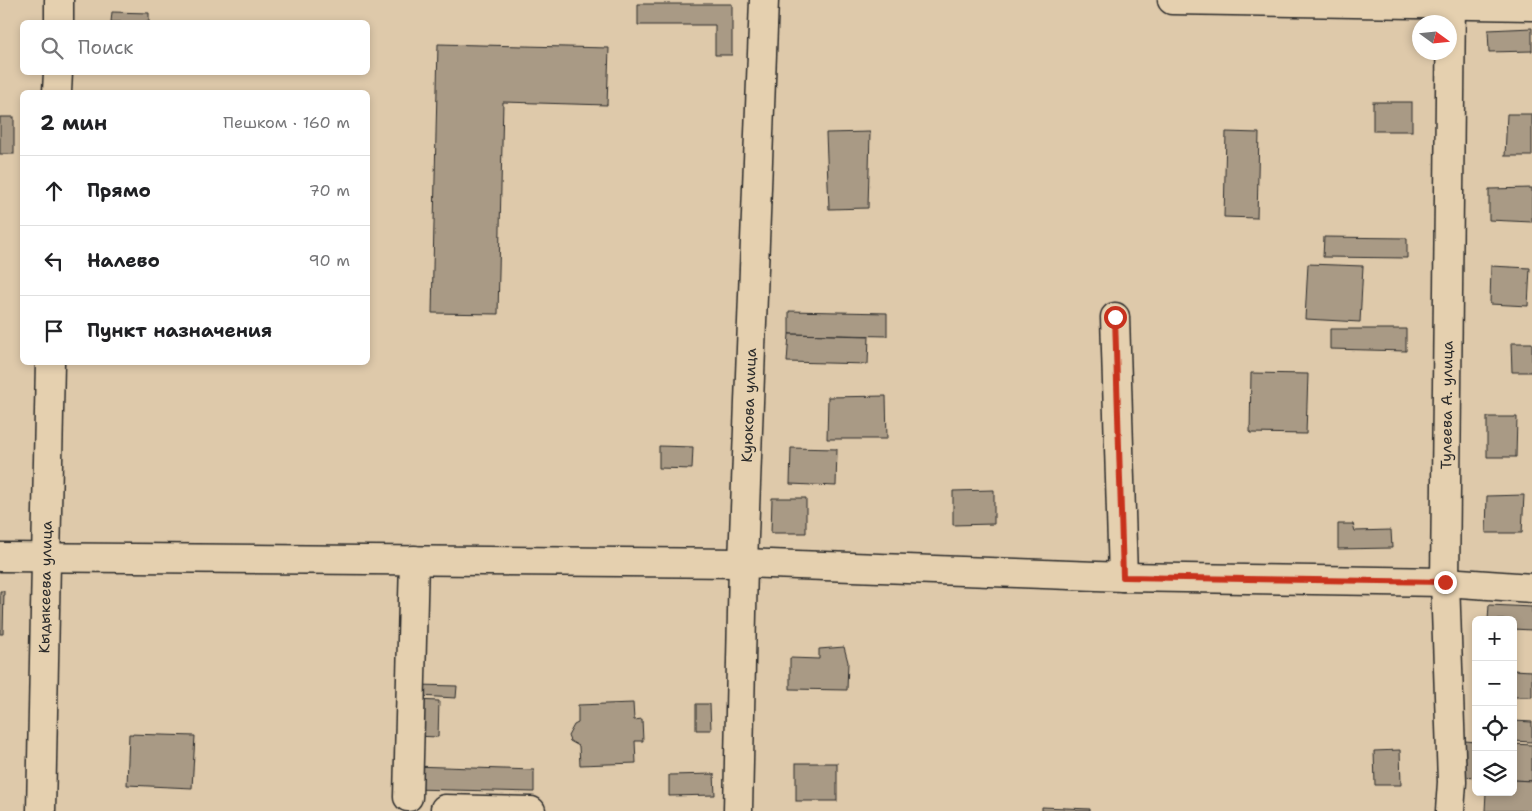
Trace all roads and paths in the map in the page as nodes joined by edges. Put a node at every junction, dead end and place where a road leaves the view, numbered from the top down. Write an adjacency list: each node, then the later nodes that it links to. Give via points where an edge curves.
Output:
1 (60, 0): 6 (street)
2 (764, 0): 14 (street, Куюкова улица)
3 (1172, 0): 4 (street)
4 (1451, 2): 5 (street); 16 (street, Тулеева А. улица)
5 (1532, 6)
6 (59, 20)
7 (58, 75): 8 (street)
8 (57, 90)
9 (1115, 317): 15 (street)
10 (50, 365): 12 (street, Кыдыкеева улица)
11 (0, 557): 12 (street)
12 (45, 557): 13 (street); 21 (street, Кыдыкеева улица)
13 (414, 560): 14 (street); 19 (street)
14 (743, 563): 15 (street); 23 (street, Куюкова улица)
15 (1123, 577): 16 (street)
16 (1445, 582): 17 (street); 18 (street, Тулеева А. улица)
17 (1532, 588)
18 (1452, 782): 24 (street); 25 (street, Тулеева А. улица)
19 (408, 797)
20 (445, 808): 22 (street)
21 (41, 811)
22 (532, 811)
23 (738, 811)
24 (1441, 811)
25 (1450, 811)

